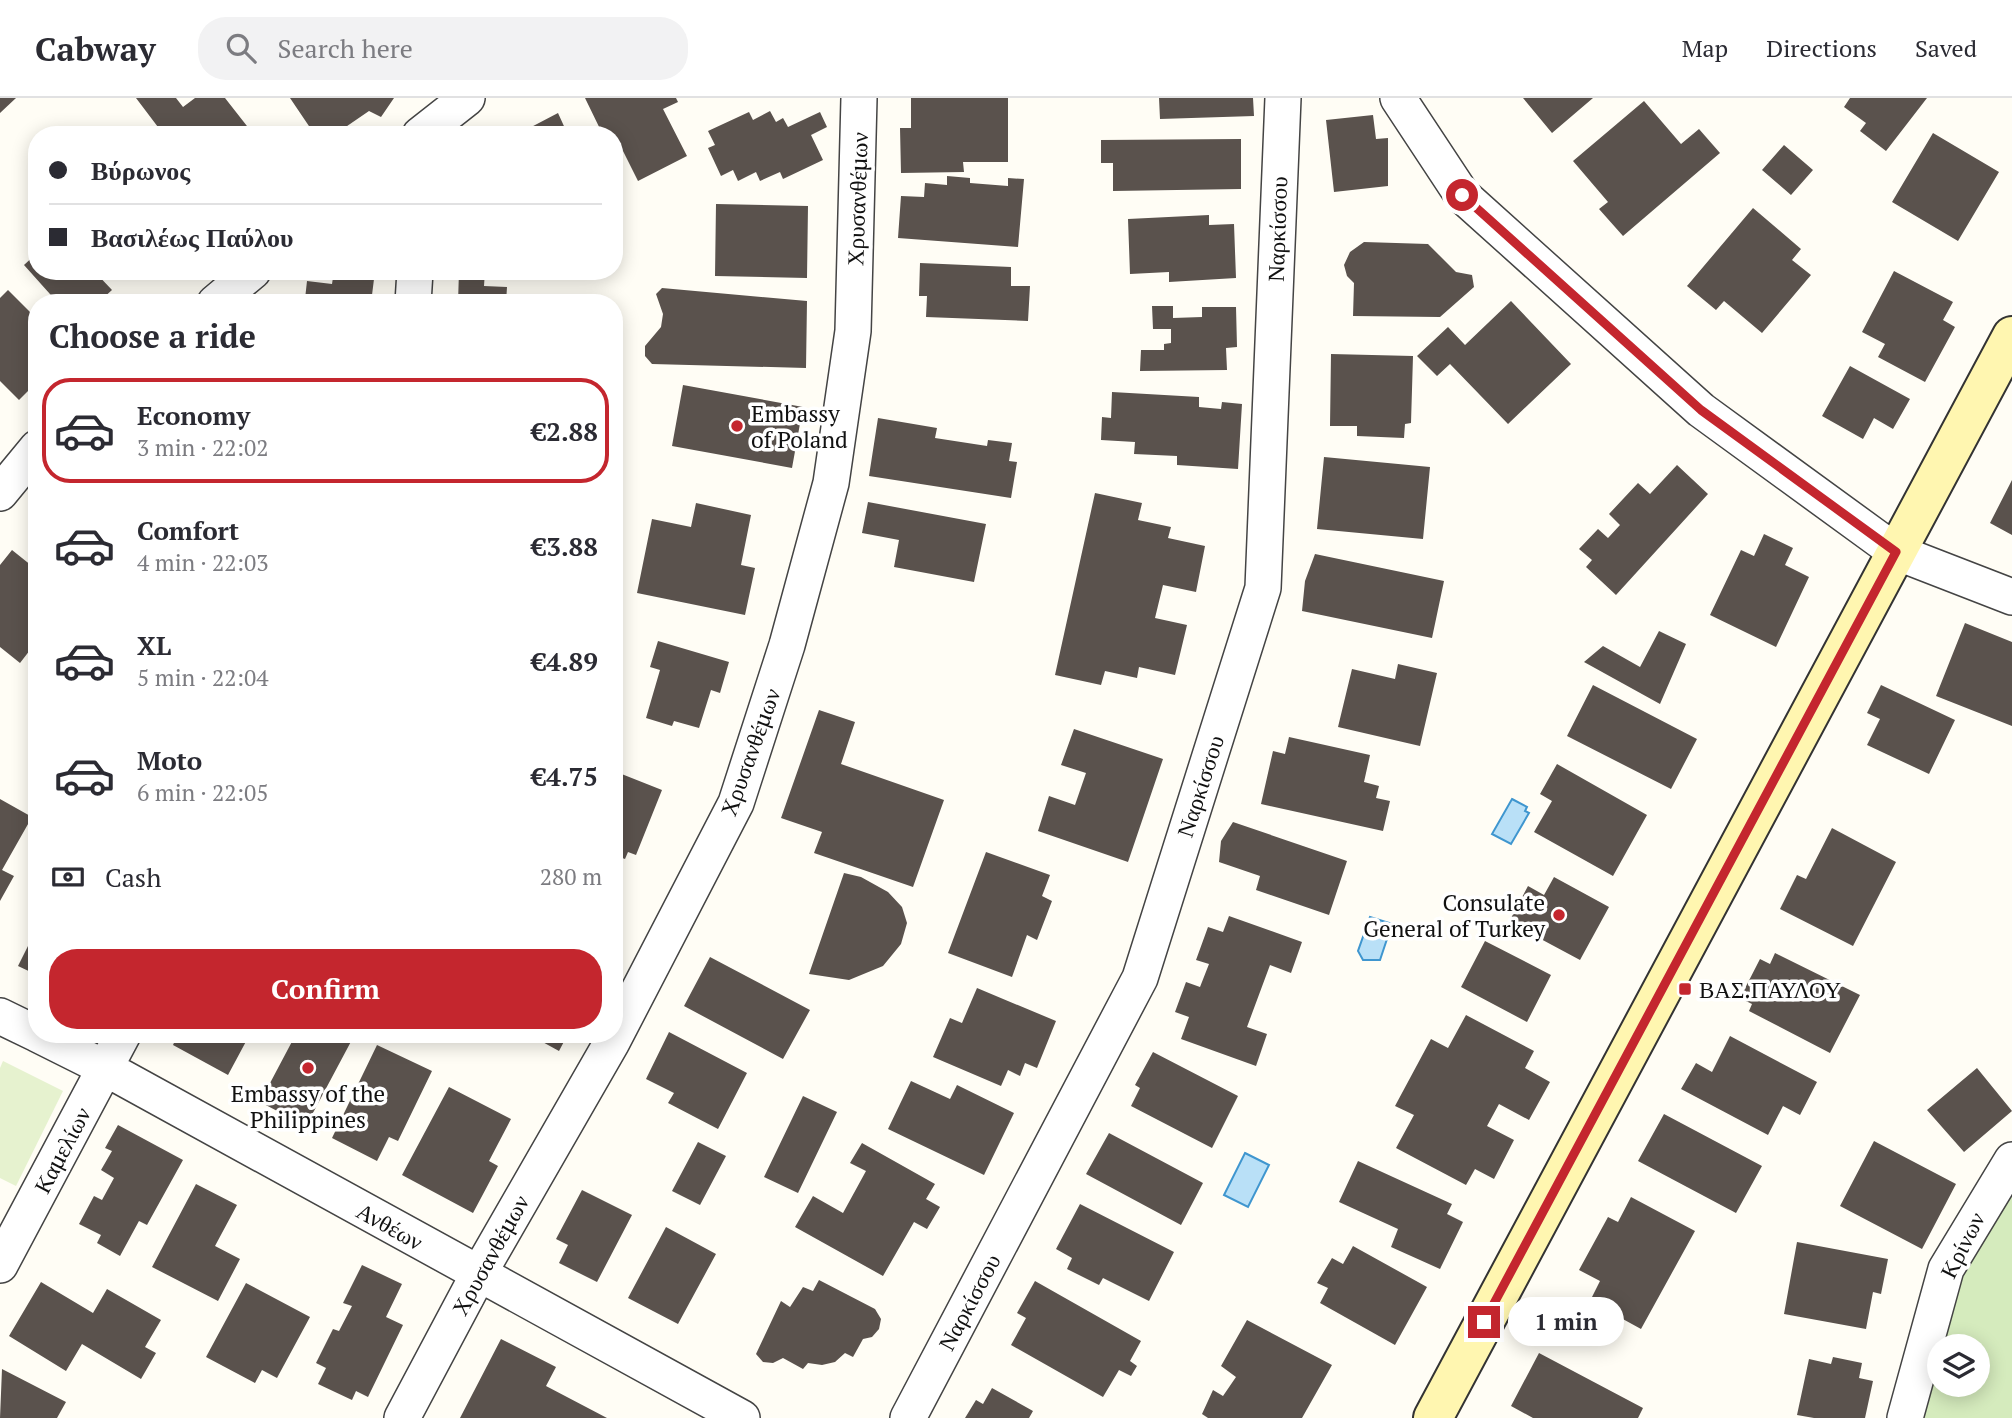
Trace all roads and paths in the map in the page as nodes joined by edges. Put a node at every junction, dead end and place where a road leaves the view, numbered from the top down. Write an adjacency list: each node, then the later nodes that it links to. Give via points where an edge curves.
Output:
1 (467, 98): 5 (street)
2 (859, 98): 14 (street, Χρυσανθέμων, via 851,345 831,483 736,803)
3 (1283, 98): 25 (street, Ναρκίσσου, via 1263,588 1140,978)
4 (1398, 98): 11 (street, via 1462,195 1701,410)
5 (422, 125)
6 (242, 280): 7 (street)
7 (226, 294)
8 (2012, 336): 11 (street)
9 (28, 459): 10 (street)
10 (0, 493)
11 (1896, 552): 12 (street); 26 (street)
12 (2012, 597)
13 (0, 1016): 15 (street, Ανθέων)
14 (623, 1021)
15 (28, 1030)
16 (55, 1043): 19 (street, Ανθέων)
17 (118, 1043): 19 (street, Καμελίων)
18 (611, 1043): 22 (street, Χρυσανθέμων)
19 (105, 1068): 21 (street, Καμελίων); 22 (street, Ανθέων)
20 (2012, 1160): 27 (street, Κρίνων, via 1946,1269)
21 (0, 1265)
22 (478, 1275): 23 (street, Χρυσανθέμων); 24 (street, Ανθέων)
23 (402, 1418)
24 (742, 1418)
25 (908, 1418)
26 (1433, 1418)
27 (1905, 1418)

